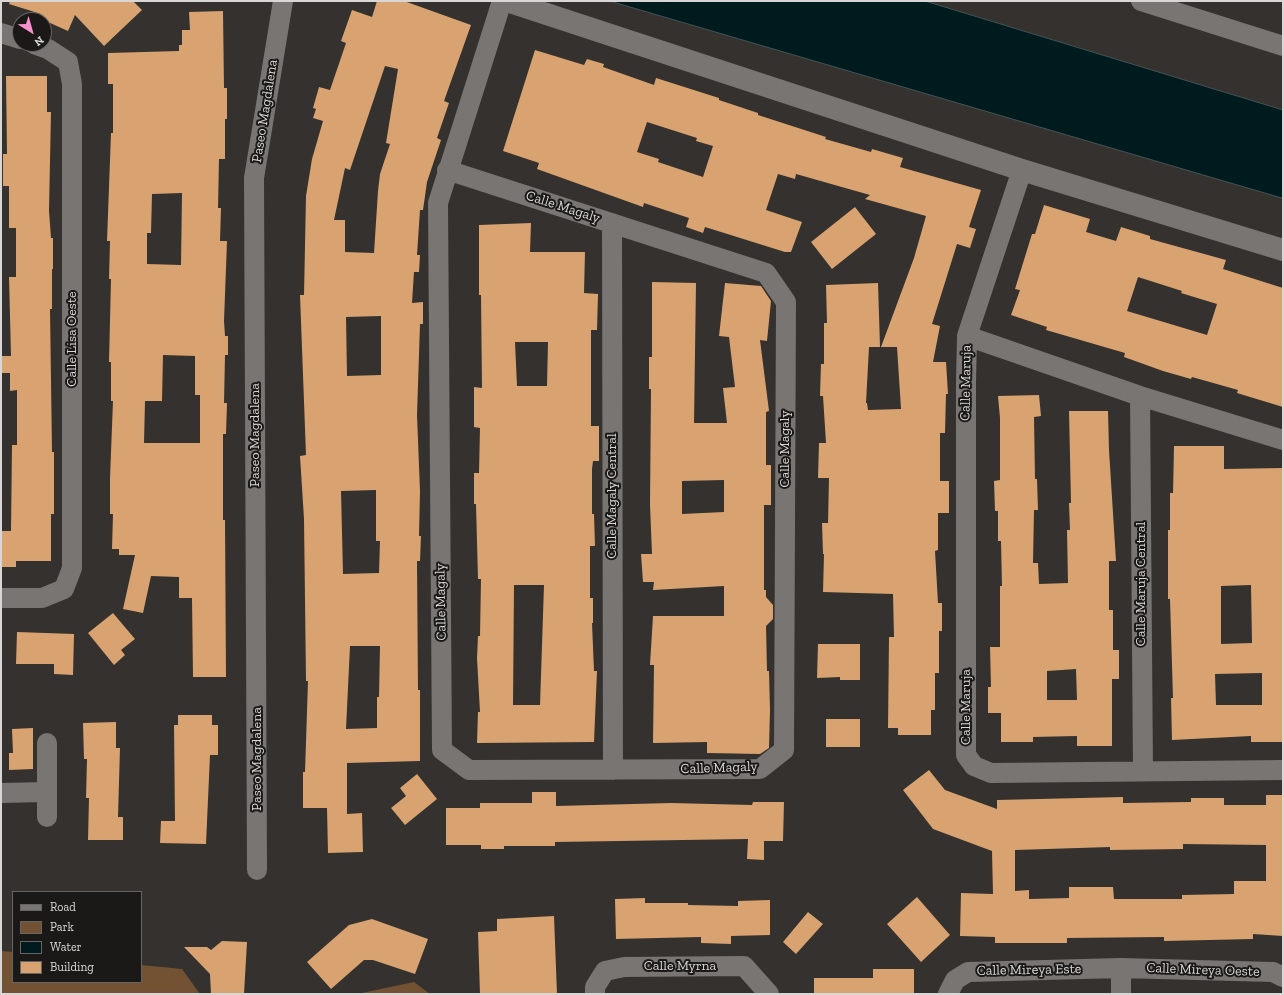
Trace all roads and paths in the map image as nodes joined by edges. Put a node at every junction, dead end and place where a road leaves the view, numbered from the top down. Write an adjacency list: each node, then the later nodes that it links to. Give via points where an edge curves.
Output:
1 (283, 1): 24 (street, Paseo Magdalena, via 254,178)
2 (502, 1): 9 (street, Calle Magaly)
3 (507, 1): 10 (street)
4 (1141, 1): 7 (street)
5 (1, 33): 6 (street)
6 (12, 36)
7 (1283, 46)
8 (52, 51): 16 (street, Calle Lisa Oeste, via 68,62 72,84 72,568 64,589 42,598)
9 (447, 170): 11 (street, Calle Magaly); 18 (street, Calle Magaly, via 438,203 442,750 469,770)
10 (1022, 170): 12 (street); 13 (street, Calle Maruja)
11 (612, 223): 18 (street, Calle Magaly Central); 18 (street, Calle Magaly, via 766,273 786,302 784,750 760,769)
12 (1283, 250)
13 (967, 336): 14 (street, Calle Maruja); 20 (street, Calle Maruja, via 966,755 974,766 991,774)
14 (1140, 396): 15 (street, Calle Maruja); 20 (street, Calle Maruja Central)
15 (1283, 440)
16 (1, 598)
17 (47, 743): 21 (street)
18 (613, 770)
19 (1283, 770): 20 (street, Calle Maruja)
20 (1142, 771)
21 (47, 792): 22 (street); 23 (street)
22 (1, 793)
23 (47, 817)
24 (257, 870)
25 (1121, 968): 26 (street, Calle Mireya Oeste, via 1272,972); 29 (street, Calle Mireya Este, via 968,972 955,980); 30 (street)
26 (1283, 976)
27 (595, 994): 28 (street, Calle Myrna, via 595,987 605,971 624,967 721,966 744,966)
28 (769, 994)
29 (948, 994)
30 (1121, 994)

